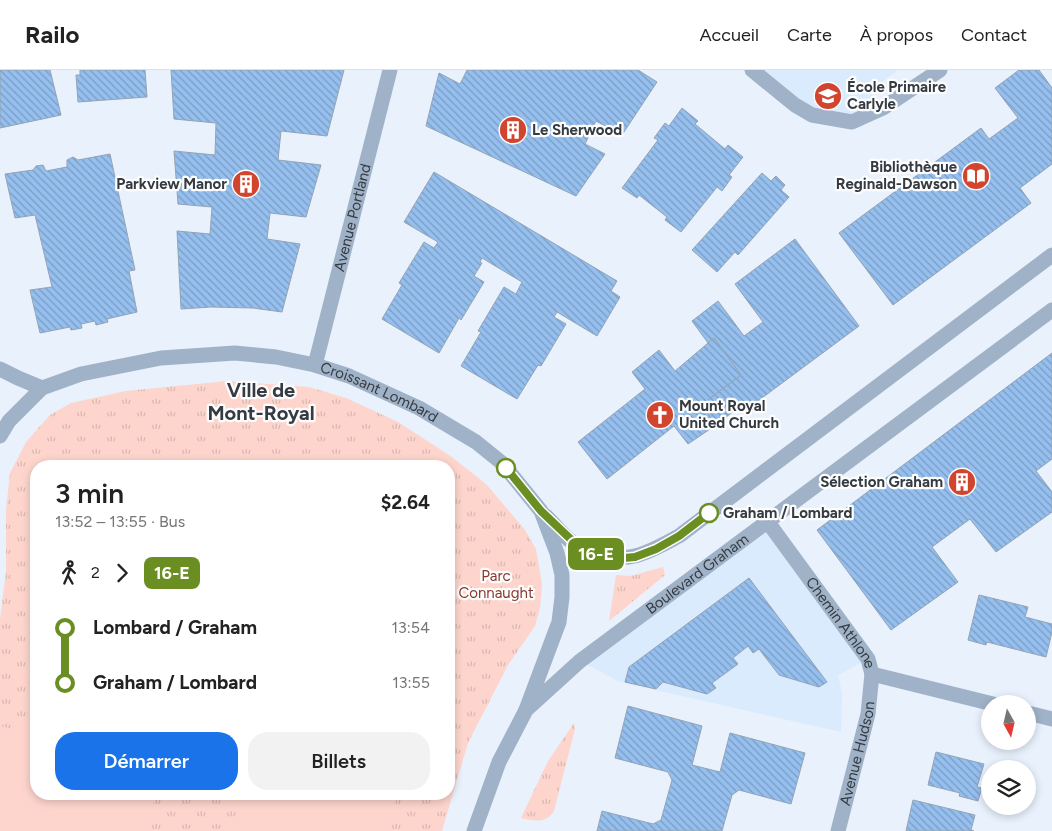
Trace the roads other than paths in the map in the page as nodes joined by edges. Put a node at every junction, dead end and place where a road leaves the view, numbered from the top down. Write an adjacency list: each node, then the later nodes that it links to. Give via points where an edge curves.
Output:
1 (390, 70): 6 (street, Avenue Portland)
2 (752, 70): 3 (street, via 812,115 852,122 883,108)
3 (940, 70)
4 (1052, 255): 10 (street, via 679,536 656,549 635,557 612,559 601,556 580,548)
5 (1052, 310): 11 (street, Boulevard Graham)
6 (315, 365): 8 (street, Croissant Lombard, via 276,356 235,354 160,358 81,374); 10 (street, Croissant Lombard, via 371,385 419,408 476,442 502,463)
7 (0, 368): 8 (street)
8 (42, 388): 9 (street, Croissant Lombard, via 8,421)
9 (0, 436)
10 (541, 511): 14 (street, Croissant Lombard, via 557,553 562,597 559,622)
11 (767, 521): 12 (street, Chemin Athlone, via 868,659); 14 (street, Boulevard Graham, via 580,661)
12 (872, 674): 13 (street, Chemin Athlone); 18 (street, Avenue Hudson, via 868,714)
13 (981, 701)
14 (526, 710): 17 (street, Boulevard Graham, via 499,762)
15 (1036, 714): 16 (street)
16 (1052, 719)
17 (474, 831)
18 (838, 831)

